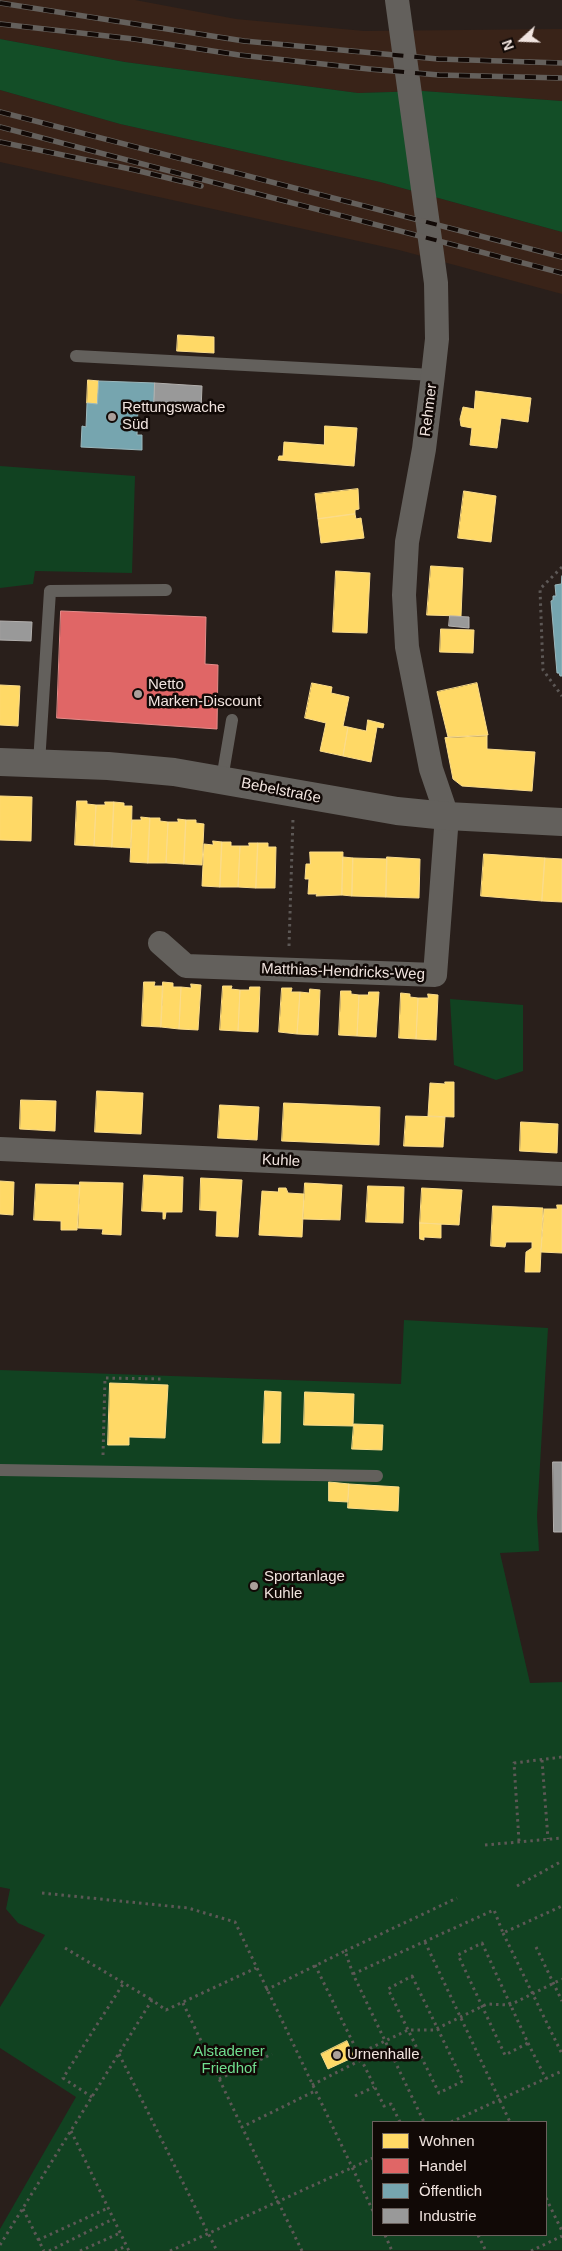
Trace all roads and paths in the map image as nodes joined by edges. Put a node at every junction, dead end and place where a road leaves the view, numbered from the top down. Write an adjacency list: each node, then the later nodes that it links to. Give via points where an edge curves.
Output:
1 (397, 0): 3 (street, Rehmer, via 436,283 437,339)
2 (76, 356): 3 (lane)
3 (433, 375): 12 (street, Rehmer, via 407,542 405,620 407,647 432,768)
4 (562, 567): 6 (path, via 540,589 543,670)
5 (166, 590): 9 (lane, via 50,592)
6 (562, 696)
7 (232, 720): 10 (lane)
8 (0, 762): 9 (street, Bebelstraße)
9 (39, 763): 10 (street, Bebelstraße, via 108,766)
10 (222, 779): 11 (street, Bebelstraße)
11 (293, 793): 12 (street, Bebelstraße, via 397,812); 15 (path)
12 (447, 816): 13 (street, Bebelstraße); 15 (street, Matthias-Hendricks-Weg, via 435,975)
13 (562, 822)
14 (160, 942): 15 (street, Matthias-Hendricks-Weg, via 186,966)
15 (288, 970)
16 (0, 1149): 17 (street, Kuhle)
17 (562, 1174)
18 (164, 1379): 20 (path, via 105,1378)
19 (0, 1470): 20 (lane)
20 (102, 1473): 21 (lane)
21 (378, 1476)
22 (562, 1757): 23 (path)
23 (542, 1760): 25 (path); 26 (path, via 514,1762)
24 (562, 1838): 25 (path)
25 (548, 1839): 26 (path)
26 (519, 1841): 27 (path)
27 (485, 1844)
28 (562, 1861): 29 (path)
29 (517, 1886)
30 (42, 1893): 39 (path, via 188,1908 235,1922)
31 (457, 1898): 37 (path)
32 (562, 1906): 33 (path)
33 (504, 1933): 34 (path, via 494,1910); 45 (path)
34 (425, 1942): 40 (path); 51 (path)
35 (536, 1947): 43 (path)
36 (64, 1948): 42 (path)
37 (344, 1951): 38 (path); 40 (path)
38 (315, 1966): 44 (path); 57 (path)
39 (256, 1968): 44 (path); 48 (path)
40 (353, 1974): 53 (path)
41 (562, 1979): 43 (path)
42 (123, 1984): 46 (path); 66 (path, via 63,2078)
43 (554, 1984): 45 (path); 47 (path)
44 (266, 1990): 63 (path)
45 (533, 1994): 49 (path); 58 (path)
46 (152, 2000): 48 (path, via 166,2010); 55 (path)
47 (562, 2001)
48 (183, 2003): 61 (path)
49 (510, 2005): 50 (path); 50 (path, via 482,1943 458,1955); 54 (path)
50 (482, 2006): 51 (path); 54 (path, via 505,2055)
51 (460, 2016): 52 (path, via 434,2030); 68 (path)
52 (408, 2030): 52 (path, via 388,1989 412,1976 463,2082 439,2093); 53 (path)
53 (386, 2041): 57 (path); 70 (path)
54 (528, 2043): 62 (path)
55 (118, 2054): 66 (path); 85 (path)
56 (272, 2054): 61 (path)
57 (358, 2054): 59 (path)
58 (562, 2054)
59 (361, 2060): 63 (path); 64 (path)
60 (562, 2071): 62 (path)
61 (219, 2079): 73 (path)
62 (546, 2079): 68 (path)
63 (312, 2085): 65 (path)
64 (374, 2087): 67 (path); 69 (path, via 384,2106 391,2104)
65 (316, 2091): 73 (path); 76 (path)
66 (92, 2096): 74 (path)
67 (355, 2096)
68 (499, 2100): 71 (path); 72 (path)
69 (400, 2121)
70 (424, 2121)
71 (453, 2121)
72 (510, 2121)
73 (242, 2127): 77 (path)
74 (71, 2131): 79 (path); 80 (path)
75 (372, 2158): 76 (path)
76 (352, 2168): 77 (path); 81 (path)
77 (278, 2201): 85 (path); 99 (path)
78 (547, 2204): 83 (path)
79 (23, 2208): 89 (path); 90 (path)
80 (108, 2208): 82 (path); 89 (path)
81 (372, 2209)
82 (114, 2219): 84 (path); 93 (path)
83 (562, 2231)
84 (120, 2233): 91 (path); 94 (path)
85 (209, 2233): 97 (path); 98 (path)
86 (384, 2236): 100 (path)
87 (480, 2236): 101 (path)
88 (562, 2236): 102 (path)
89 (38, 2240): 92 (path)
90 (0, 2245)
91 (126, 2246): 95 (path); 96 (path)
92 (44, 2251)
93 (48, 2251)
94 (80, 2251)
95 (115, 2251)
96 (128, 2251)
97 (170, 2251)
98 (217, 2251)
99 (302, 2251)
100 (392, 2251)
101 (486, 2251)
102 (531, 2251)

